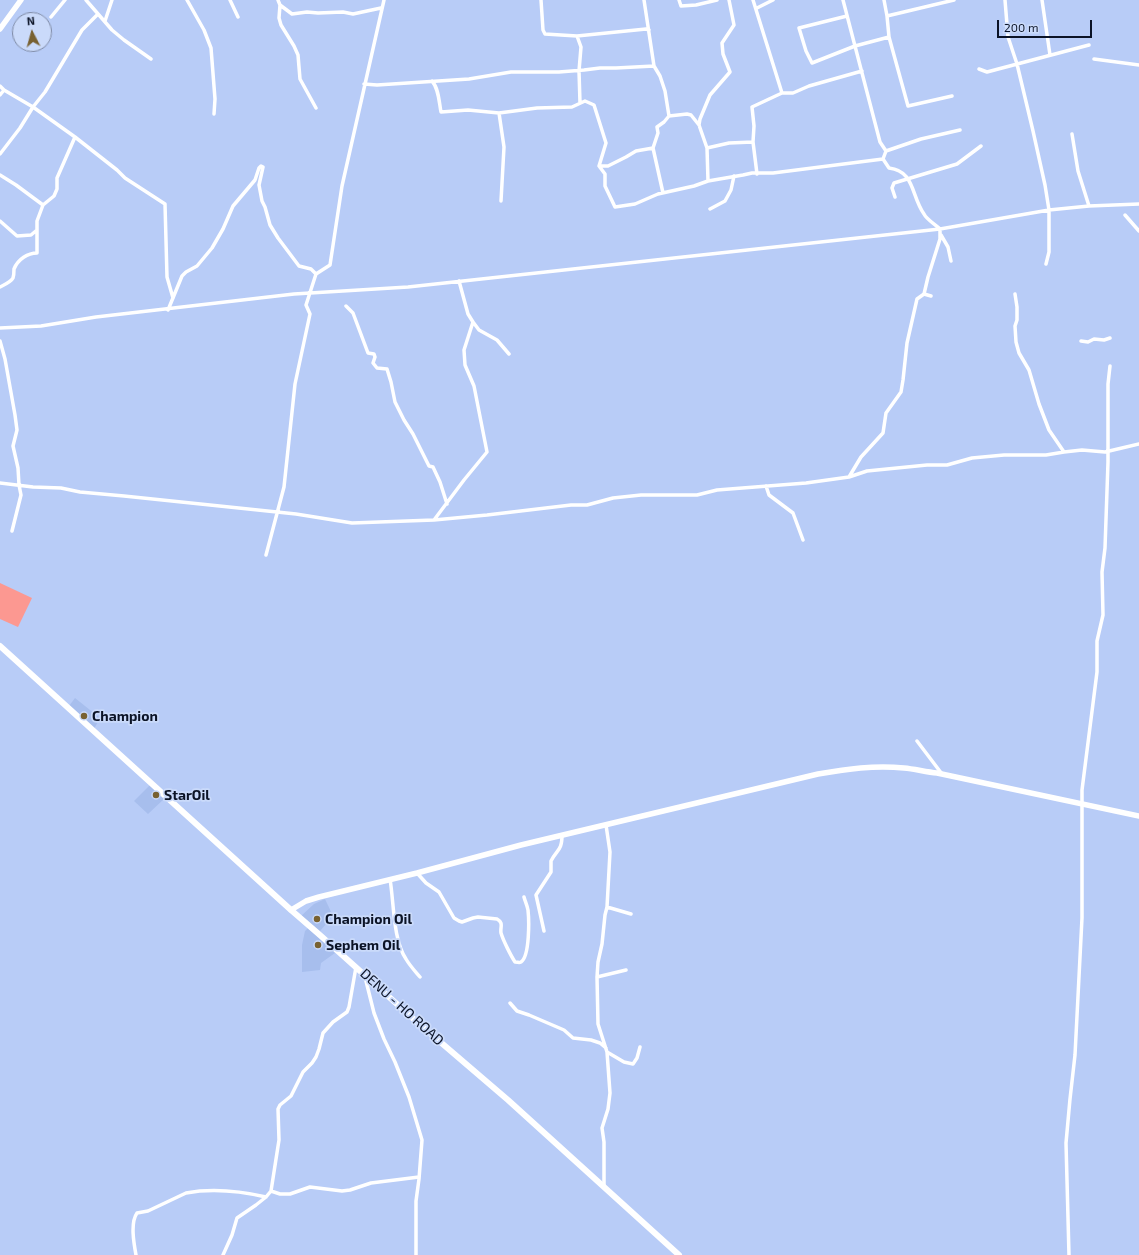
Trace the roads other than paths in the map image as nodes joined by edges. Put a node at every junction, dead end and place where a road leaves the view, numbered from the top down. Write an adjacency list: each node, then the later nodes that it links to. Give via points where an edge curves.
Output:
1 (21, 0): 30 (street)
2 (64, 0): 25 (street)
3 (86, 0): 24 (street)
4 (112, 0): 29 (street)
5 (187, 0): 56 (street, via 211,48)
6 (230, 0): 28 (street)
7 (278, 0): 21 (street)
8 (384, 0): 22 (street)
9 (542, 0): 32 (street, via 545,34)
10 (644, 0): 31 (street)
11 (679, 0): 12 (street, via 681,6)
12 (717, 0)
13 (729, 0): 58 (street, via 734,25 722,43 730,72 710,95)
14 (753, 0): 23 (street)
15 (773, 0): 23 (street)
16 (843, 0): 26 (street)
17 (884, 0): 27 (street)
18 (954, 0): 27 (street)
19 (1005, 0): 39 (street, via 1008,36)
20 (1042, 0): 36 (street)
21 (280, 4): 22 (street, via 292,14 353,14); 54 (street, via 281,25 298,55 300,79)
22 (381, 8): 46 (street)
23 (756, 8): 49 (street)
24 (98, 14): 29 (street); 53 (street, via 82,30 45,92)
25 (52, 16)
26 (847, 16): 35 (street); 35 (street, via 799,28 812,63)
27 (887, 16): 33 (street)
28 (238, 17)
29 (105, 21): 37 (street, via 124,40)
30 (0, 29)
31 (649, 30): 32 (street); 41 (street)
32 (577, 36): 43 (street, via 581,47)
33 (889, 37): 35 (street); 51 (street, via 908,106)
34 (1089, 45): 36 (street)
35 (855, 46): 44 (street)
36 (1050, 55): 39 (street)
37 (151, 59)
38 (1094, 59): 40 (street)
39 (1017, 64): 42 (street, via 987,72); 82 (street)
40 (1139, 65)
41 (654, 66): 43 (street); 57 (street, via 660,76)
42 (979, 69)
43 (579, 71): 45 (street, via 511,72 470,79); 52 (street)
44 (862, 71): 49 (street, via 793,93); 66 (street, via 880,142)
45 (432, 81): 46 (street); 55 (street, via 439,96 441,112 468,110)
46 (364, 84): 91 (street, via 342,186 330,265)
47 (0, 86): 48 (street)
48 (4, 90): 50 (street); 53 (street)
49 (782, 93): 62 (street, via 752,107)
50 (0, 95)
51 (952, 96)
52 (580, 103): 55 (street, via 572,107); 69 (street, via 585,101 594,105 606,143)
53 (33, 107): 61 (street); 67 (street)
54 (316, 108)
55 (499, 113): 77 (street, via 504,147)
56 (214, 114)
57 (669, 116): 58 (street, via 691,115); 64 (street, via 657,126 658,133)
58 (699, 125): 65 (street)
59 (960, 130): 66 (street)
60 (1072, 134): 80 (street, via 1078,170)
61 (75, 137): 79 (street, via 57,178 54,196); 98 (street, via 125,178 165,204 167,277)
62 (753, 142): 65 (street, via 729,143); 70 (street)
63 (981, 146): 73 (street, via 957,164)
64 (653, 148): 69 (street, via 636,150 608,166); 75 (street)
65 (707, 148): 74 (street)
66 (886, 151): 68 (street)
67 (0, 154)
68 (883, 160): 70 (street); 73 (street, via 889,168 905,174)
69 (599, 166): 75 (street, via 605,174 605,186 615,207 635,204)
70 (756, 174): 72 (street)
71 (0, 175): 79 (street)
72 (734, 176): 74 (street); 81 (street, via 725,201)
73 (909, 179): 76 (street, via 894,183 892,188); 86 (street, via 924,215)
74 (708, 181): 75 (street)
75 (663, 193)
76 (895, 197)
77 (502, 201)
78 (1139, 204): 80 (street)
79 (43, 206): 85 (street, via 37,221)
80 (1089, 206): 82 (street)
81 (710, 209)
82 (1049, 210): 86 (street); 90 (street, via 1049,252)
83 (1126, 215): 87 (street)
84 (0, 221): 85 (street, via 18,236 31,235)
85 (37, 229): 93 (street, via 37,253 30,253 17,264 13,278)
86 (940, 229): 88 (street); 92 (street)
87 (1139, 231)
88 (940, 234): 89 (street, via 948,247); 95 (street)
89 (951, 261)
90 (1046, 264)
91 (316, 274): 94 (street); 98 (street, via 299,266 270,225 259,186 263,167 261,166 254,180 234,206 212,248 197,266 182,276)
92 (459, 281): 94 (street); 101 (street, via 468,314)
93 (0, 287)
94 (309, 294): 100 (street); 116 (street, via 306,305 310,314 295,384 284,487)
95 (924, 294): 97 (street); 111 (street, via 917,299 907,343 901,392 886,413 883,433 861,457)
96 (1016, 294): 110 (street, via 1017,320 1014,326 1019,353 1029,370 1049,430)
97 (931, 296)
98 (173, 298): 100 (street)
99 (346, 306): 115 (street, via 353,313 368,353 374,354 373,363 377,368 387,369 395,402 423,456 433,468)
100 (168, 310): 102 (street)
101 (473, 322): 106 (street, via 479,330 497,340); 115 (street, via 464,350 465,365 474,386 486,452)
102 (0, 328)
103 (1110, 338): 104 (street, via 1088,342)
104 (1080, 340)
105 (0, 341): 113 (street, via 17,430 13,446)
106 (508, 354)
107 (1110, 366): 109 (street)
108 (1139, 444): 109 (street)
109 (1108, 451): 110 (street); 124 (street, via 1102,572 1103,615 1097,641 1097,672)
110 (1064, 452): 111 (street, via 972,458 947,465 867,472)
111 (850, 477): 114 (street)
112 (0, 483): 113 (street)
113 (19, 485): 116 (street); 118 (street, via 21,495)
114 (766, 486): 117 (street, via 716,490 697,495 620,497 587,505 571,504); 119 (street, via 769,496 793,513)
115 (447, 504): 117 (street)
116 (277, 512): 117 (street, via 352,523); 120 (street)
117 (434, 520)
118 (12, 531)
119 (803, 540)
120 (266, 555)
121 (0, 646): 132 (main road, DENU - HO ROAD)
122 (917, 741): 123 (street)
123 (942, 775): 124 (street); 126 (street, via 905,768 847,769)
124 (1082, 804): 125 (street); 151 (street, via 1082,918 1075,1055 1066,1143)
125 (1139, 816)
126 (606, 825): 127 (street); 131 (street, via 610,859)
127 (562, 835): 128 (street); 134 (street, via 560,849 550,861 551,872 536,895)
128 (417, 873): 129 (street); 130 (street, via 439,892 454,918 459,921 478,917 500,921 502,935 511,956 518,963 524,958 529,939 528,910)
129 (390, 880): 132 (street, via 319,897); 138 (street, via 395,926 402,952)
130 (524, 897)
131 (607, 907): 133 (street); 139 (street)
132 (291, 910): 135 (main road, DENU - HO ROAD)
133 (631, 914)
134 (544, 931)
135 (356, 967): 137 (main road, DENU - HO ROAD); 145 (street, via 347,1012 323,1033 316,1057 303,1072 291,1096 278,1109 279,1140)
136 (626, 970): 139 (street)
137 (365, 976): 143 (street, via 374,1013 419,1128 422,1140); 144 (main road, DENU - HO ROAD)
138 (420, 976)
139 (597, 978): 142 (street, via 598,1024)
140 (510, 1004): 142 (street, via 517,1011 564,1030 571,1037 600,1043)
141 (640, 1047): 142 (street, via 633,1064 624,1062)
142 (606, 1050): 144 (street, via 610,1093 602,1128)
143 (419, 1177): 145 (street, via 371,1183 342,1191 310,1187 290,1194); 149 (street, via 415,1212)
144 (604, 1187): 150 (main road, DENU - HO ROAD)
145 (271, 1191): 146 (street)
146 (266, 1197): 147 (street, via 222,1190 193,1192 137,1213 133,1233); 148 (street, via 237,1218)
147 (136, 1255)
148 (222, 1255)
149 (416, 1255)
150 (679, 1255)
151 (1070, 1255)

